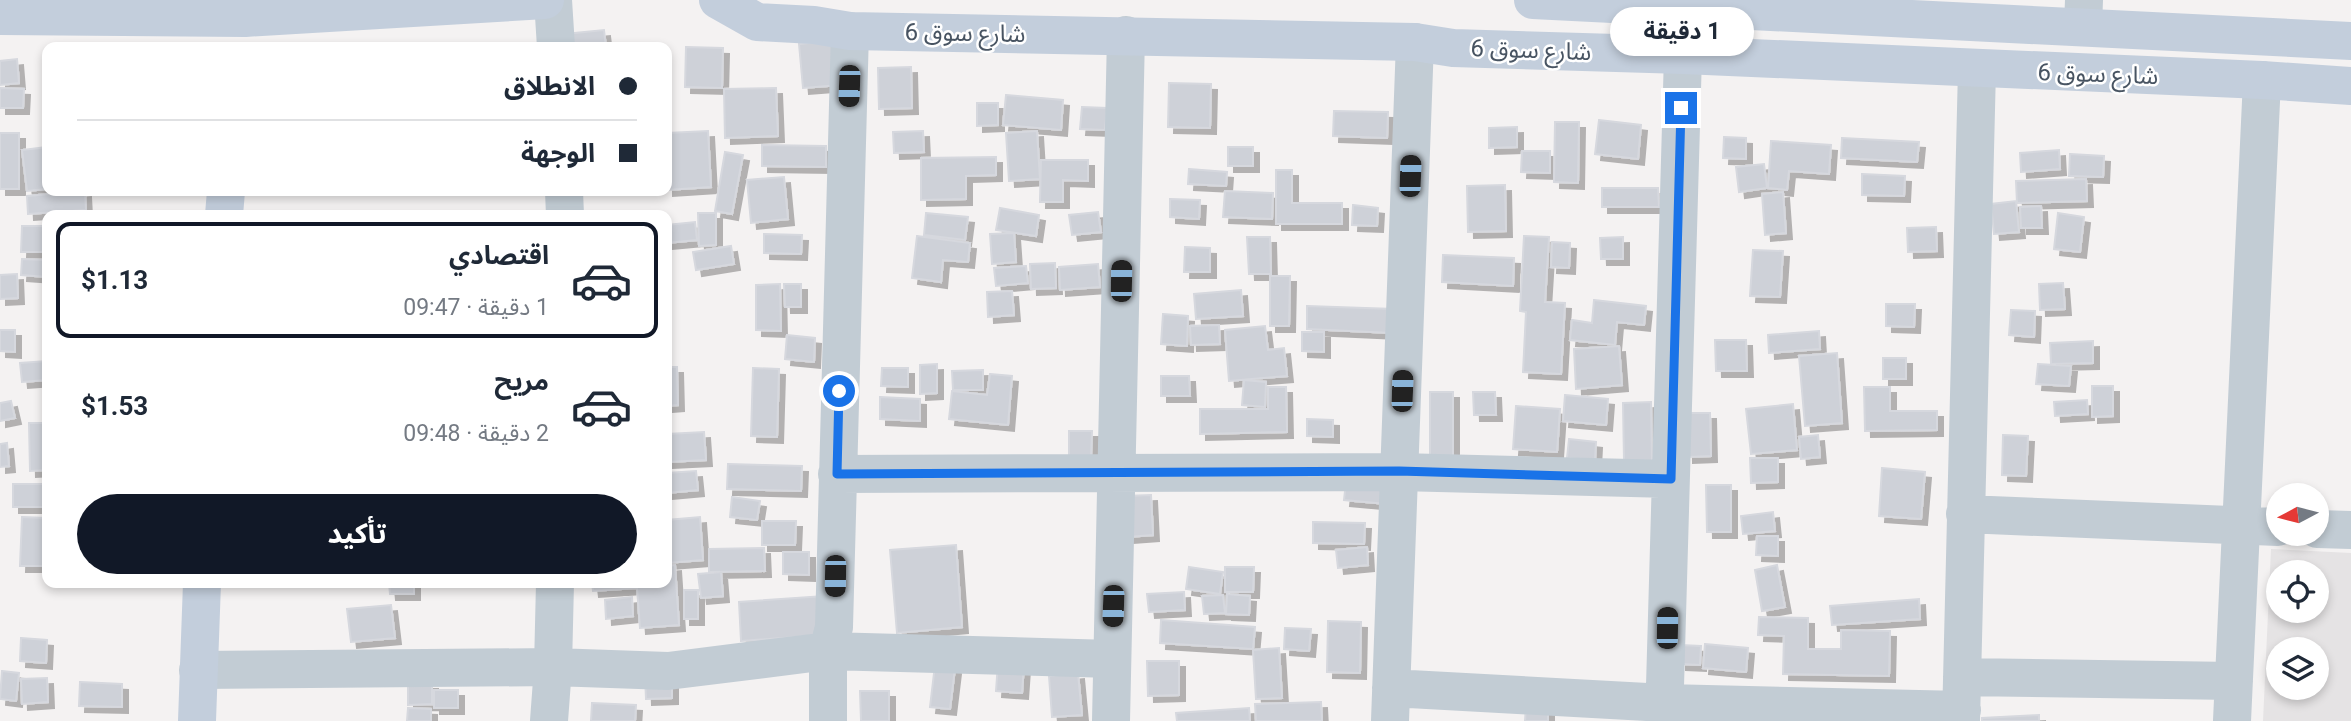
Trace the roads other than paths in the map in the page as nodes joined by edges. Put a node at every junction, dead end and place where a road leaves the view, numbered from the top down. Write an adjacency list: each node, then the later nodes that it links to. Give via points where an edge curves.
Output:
1 (545, 0): 8 (street)
2 (553, 0): 12 (street)
3 (718, 0): 9 (street, شارع سوق 6, via 757,22)
4 (1533, 0): 5 (street, شارع سوق 6)
5 (1778, 6): 7 (street, شارع سوق 6)
6 (1, 11): 8 (street)
7 (2084, 13): 11 (street, شارع سوق 6, via 2216,35)
8 (244, 22)
9 (850, 30): 10 (street, شارع سوق 6); 20 (street)
10 (1126, 35): 13 (street, شارع سوق 6); 19 (street)
11 (2351, 41)
12 (556, 42)
13 (1415, 42): 14 (street, شارع سوق 6, via 1453,48); 18 (street)
14 (1683, 55): 15 (street, شارع سوق 6); 21 (street)
15 (1977, 69): 16 (street, شارع سوق 6); 22 (street)
16 (2262, 80): 17 (street, شارع سوق 6); 23 (street)
17 (2351, 86)
18 (1399, 471): 19 (street); 21 (street); 35 (street)
19 (1116, 473): 20 (street); 30 (street)
20 (837, 474): 29 (street, via 834,628)
21 (1671, 479): 36 (street)
22 (1965, 514): 23 (street); 34 (street)
23 (2240, 526): 24 (street); 33 (street)
24 (2266, 527)
25 (2329, 529): 26 (street)
26 (2351, 530)
27 (202, 588): 32 (street)
28 (555, 588): 31 (street)
29 (828, 651): 30 (street); 31 (street, via 668,671); 39 (street)
30 (1112, 659): 40 (street)
31 (553, 667): 32 (street); 38 (street)
32 (198, 670): 37 (street)
33 (2234, 681): 34 (street); 41 (street)
34 (1962, 703): 36 (street)
35 (1391, 705): 36 (street)
36 (1665, 712)
37 (197, 721)
38 (549, 721)
39 (828, 721)
40 (1111, 721)
41 (2232, 721)

